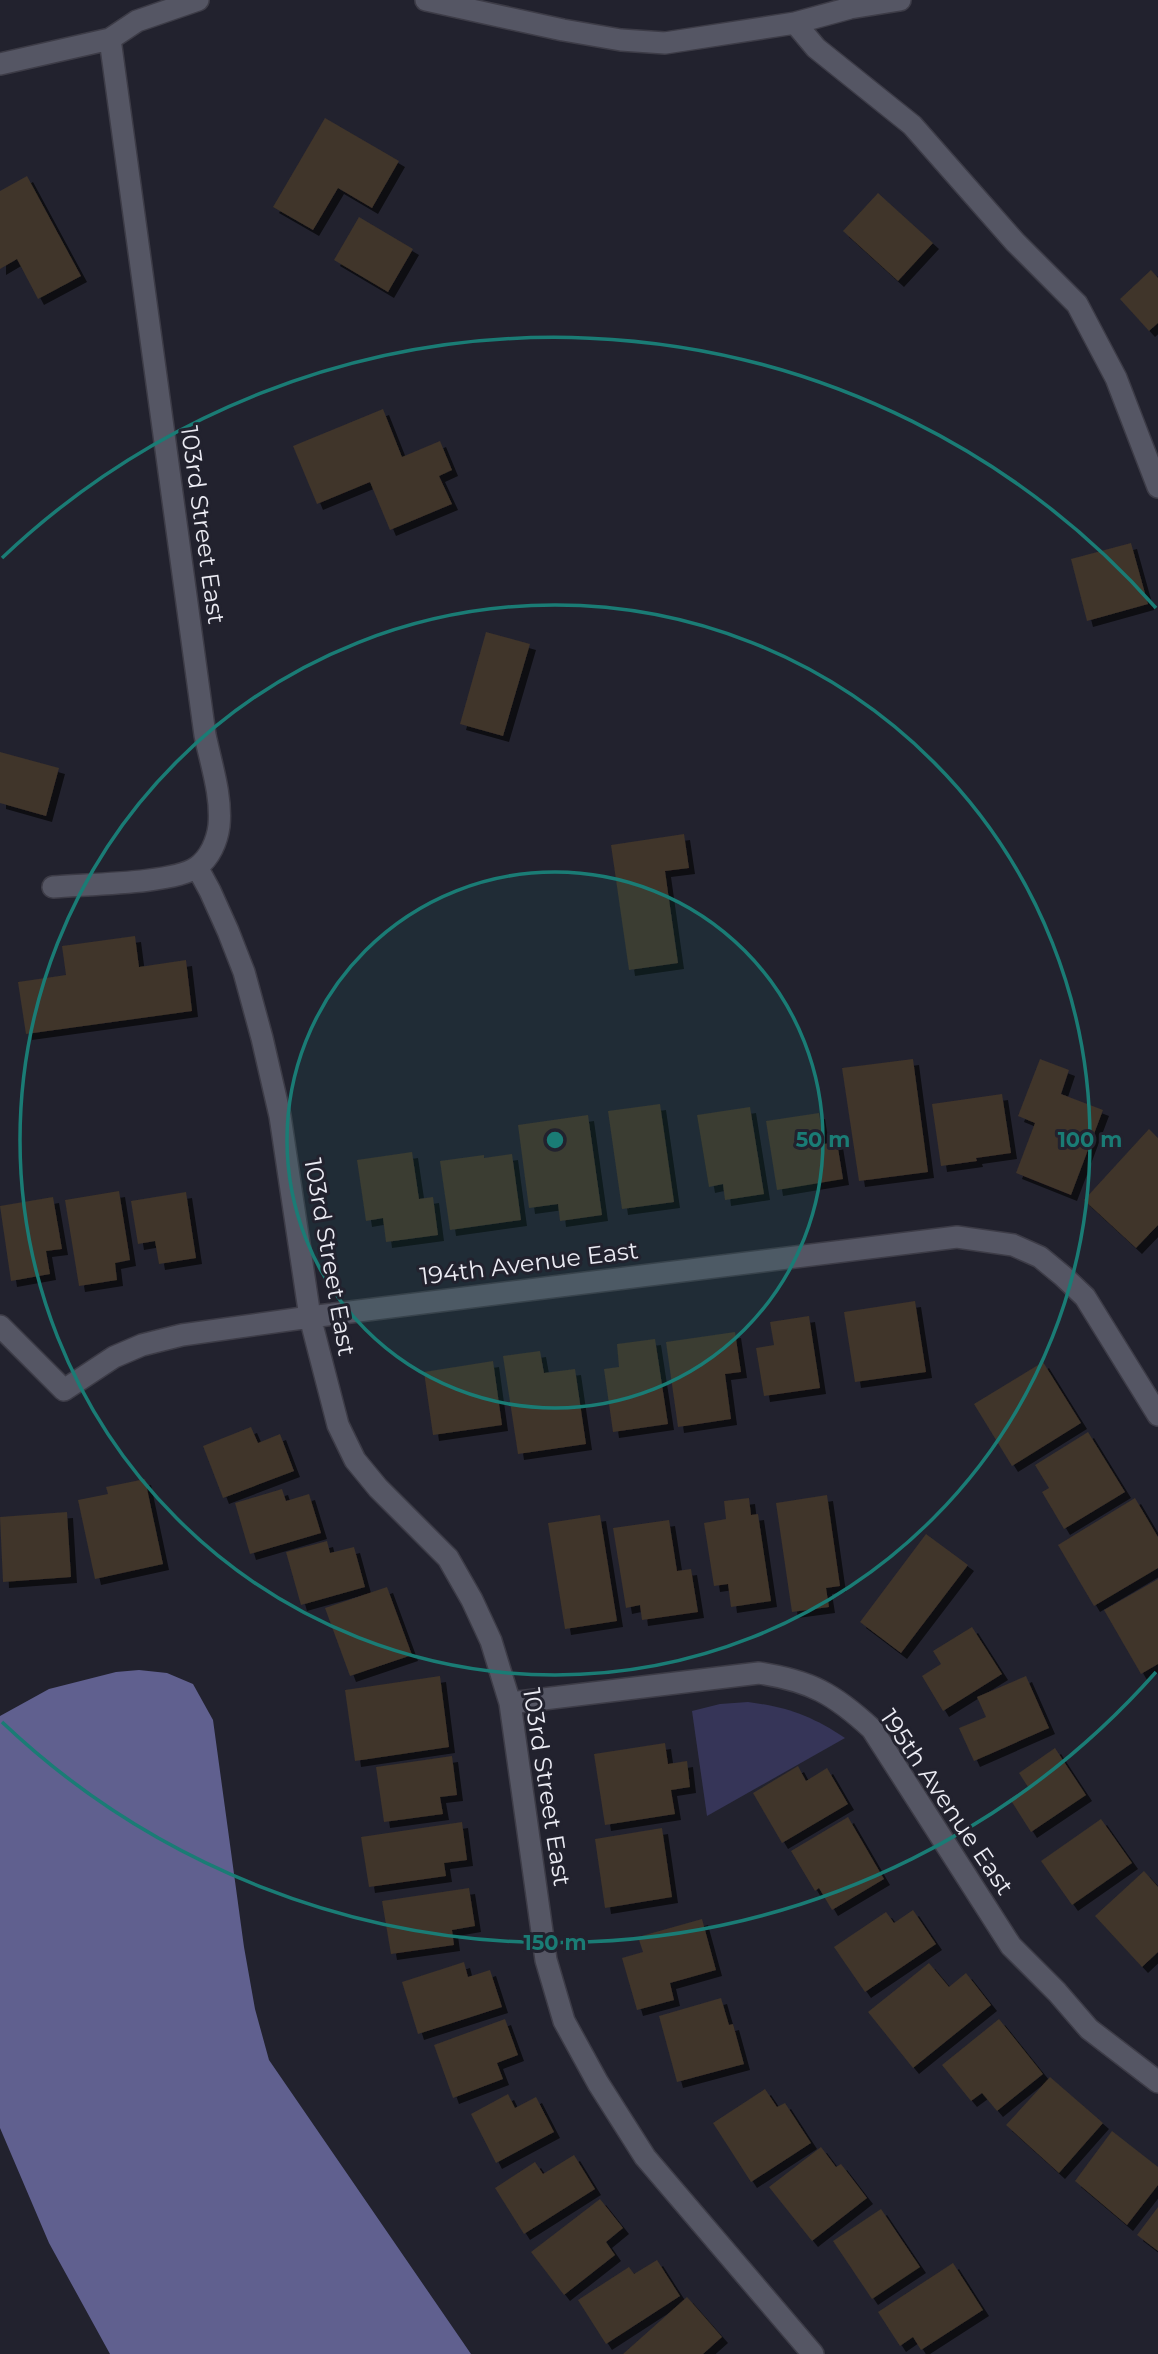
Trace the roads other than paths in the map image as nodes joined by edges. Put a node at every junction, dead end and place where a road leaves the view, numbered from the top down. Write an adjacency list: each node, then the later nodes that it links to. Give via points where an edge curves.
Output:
1 (198, 0): 6 (street, via 137,21)
2 (426, 0): 5 (street, via 563,30 665,43)
3 (900, 0): 4 (street)
4 (849, 4): 5 (street)
5 (795, 23): 8 (street, via 816,48 912,125 1015,243 1077,304 1116,377)
6 (110, 39): 7 (street); 9 (street, 103rd Street East, via 217,797 219,826 213,850)
7 (0, 64)
8 (1158, 487)
9 (197, 867): 10 (street, via 172,878); 11 (street, 103rd Street East, via 244,972 280,1116)
10 (53, 887)
11 (310, 1317): 12 (street, 194th Avenue East, via 142,1345 114,1357 64,1390); 13 (street, 194th Avenue East, via 957,1237 1013,1245 1040,1257 1085,1297); 14 (street, 103rd Street East, via 338,1425 355,1460 448,1559 491,1641)
12 (0, 1326)
13 (1158, 1415)
14 (510, 1703): 15 (street, 195th Avenue East, via 759,1673 820,1689 872,1730 1011,1946 1089,2029); 16 (street, 103rd Street East, via 546,1960 564,2021 645,2157)
15 (1158, 2081)
16 (813, 2354)

